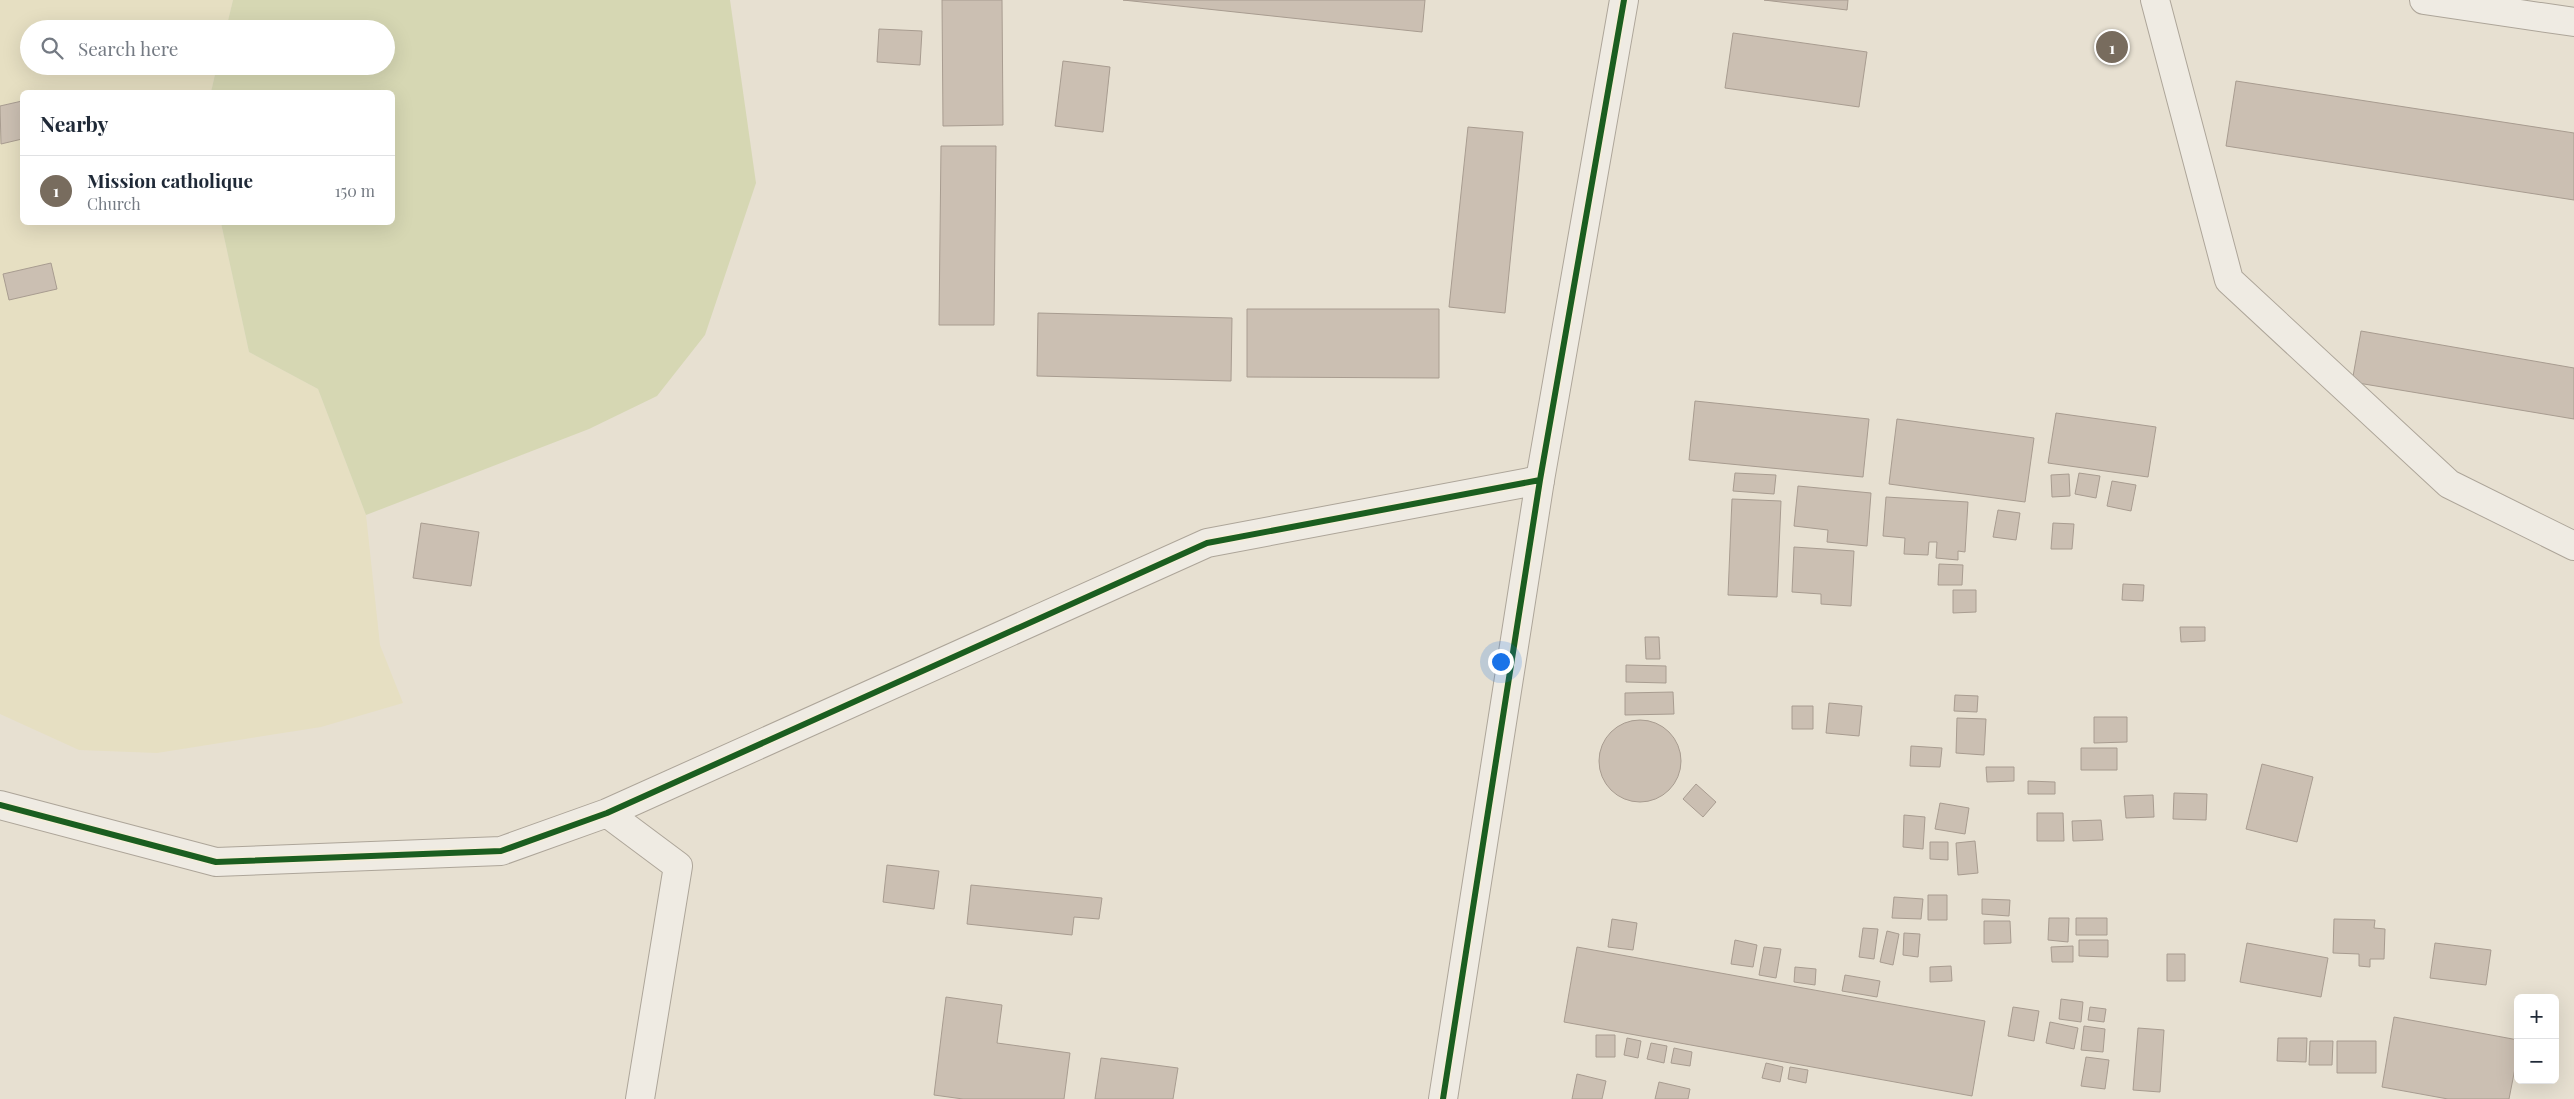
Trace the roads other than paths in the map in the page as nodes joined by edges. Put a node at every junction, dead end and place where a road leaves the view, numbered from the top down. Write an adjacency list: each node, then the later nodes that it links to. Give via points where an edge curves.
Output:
1 (1624, 0): 5 (street)
2 (2155, 0): 6 (street, via 2229,280 2449,484)
3 (2424, 0): 4 (street)
4 (2574, 22)
5 (1540, 480): 8 (street, via 1207,543); 10 (street)
6 (2574, 546)
7 (0, 805): 8 (street, via 216,862 501,851)
8 (607, 813): 9 (street, via 678,866)
9 (640, 1099)
10 (1443, 1099)

